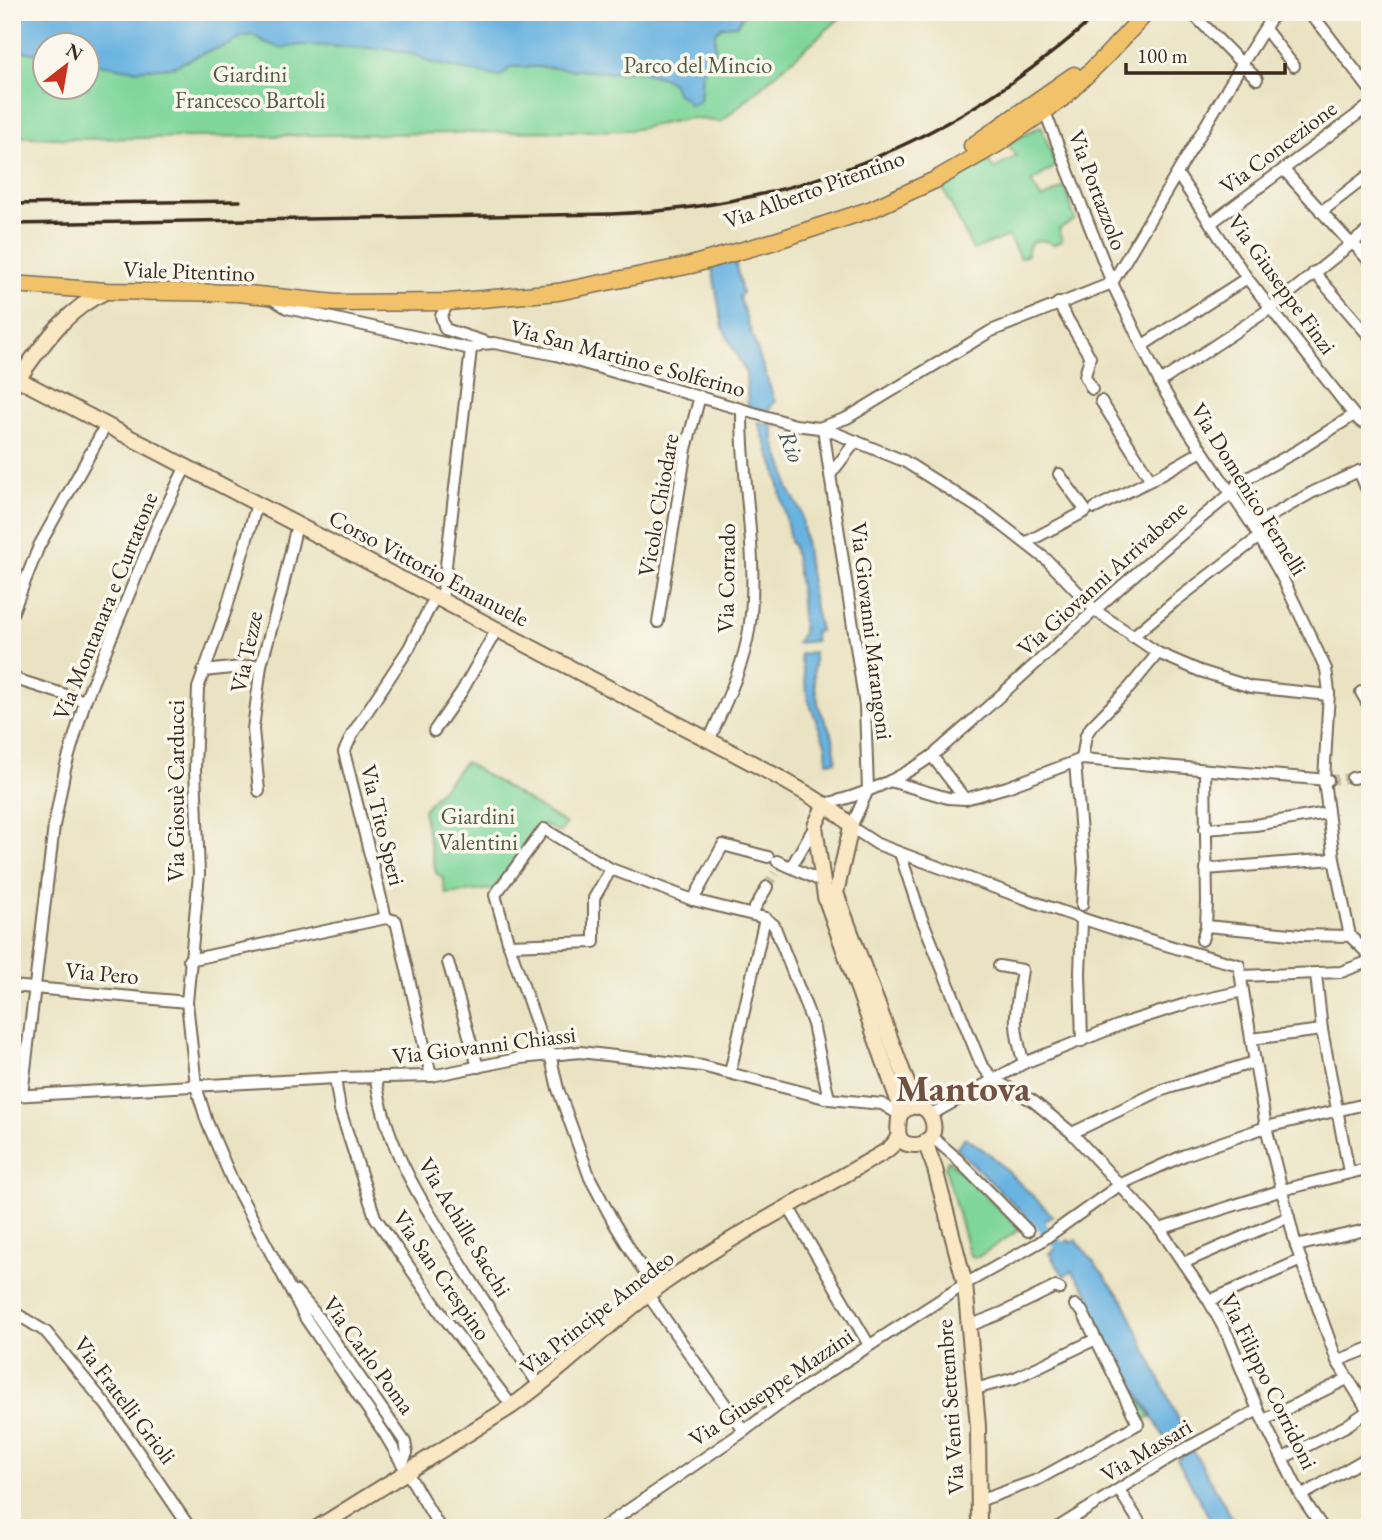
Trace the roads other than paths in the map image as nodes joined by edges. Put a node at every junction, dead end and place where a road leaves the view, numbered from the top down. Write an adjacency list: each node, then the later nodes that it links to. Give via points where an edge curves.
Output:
1 (1147, 12): 6 (main road, Via Alberto Pitentino)
2 (1191, 12): 7 (street)
3 (1261, 12): 5 (street)
4 (1307, 12): 11 (street)
5 (1270, 21): 7 (street); 8 (street)
6 (1115, 46): 9 (main road, Via Alberto Pitentino); 13 (main road, Via Alberto Pitentino)
7 (1242, 64): 10 (street); 16 (street)
8 (1294, 66)
9 (1080, 71): 13 (street, Via Alberto Pitentino, via 1051,99); 21 (main road, Via Alberto Pitentino, via 997,131 930,171 866,200)
10 (1257, 79)
11 (1370, 90)
12 (1370, 105): 14 (street, Via Concezione)
13 (1045, 112): 21 (main road, Via Alberto Pitentino, via 935,180 872,209 775,241); 25 (street, Via Portazzolo)
14 (1284, 170): 17 (street); 18 (street, Via Concezione)
15 (1370, 174): 17 (street)
16 (1178, 175): 18 (street, Via Giuseppe Finzi); 25 (street)
17 (1321, 212): 20 (street)
18 (1211, 223): 24 (street, Via Giuseppe Finzi)
19 (1370, 229): 20 (street)
20 (1351, 242): 22 (street); 23 (street)
21 (737, 246): 29 (main road, Via Alberto Pitentino, via 558,292)
22 (1370, 262)
23 (1314, 272): 31 (street); 32 (street)
24 (1247, 278): 31 (street, Via Giuseppe Finzi); 34 (street)
25 (1112, 283): 30 (street); 34 (street, Via Portazzolo)
26 (12, 284): 27 (main road, Viale Pitentino)
27 (107, 291): 28 (main road, Viale Pitentino); 36 (street, via 66,316)
28 (270, 297): 29 (main road, Via Alberto Pitentino, via 336,303); 35 (street, via 287,307)
29 (449, 302): 33 (street, via 441,316 445,329)
30 (1058, 303): 38 (street, via 1090,358 1085,376); 45 (street, via 971,342 847,418)
31 (1271, 308): 37 (street); 42 (street, Via Giuseppe Finzi)
32 (1370, 337)
33 (490, 344): 35 (street, Via San Martino e Solferino); 39 (street, Via San Martino e Solferino, via 564,357)
34 (1143, 345): 37 (street, Via Domenico Fernelli)
35 (471, 349): 61 (street)
36 (14, 380): 44 (street, Corso Vittorio Emanuele)
37 (1160, 382): 47 (street, Via Domenico Fernelli)
38 (1092, 389)
39 (700, 396): 41 (street, Via San Martino e Solferino); 64 (street, Vicolo Chiodare, via 686,449)
40 (1101, 401): 52 (street)
41 (746, 411): 45 (street, Via San Martino e Solferino); 76 (street, Via Corrado, via 750,628 740,667)
42 (1354, 415): 43 (street); 53 (street, Via Giovanni Arrivabene, via 1237,484)
43 (1370, 424)
44 (106, 425): 48 (street, Corso Vittorio Emanuele); 63 (street, via 39,546)
45 (822, 428): 46 (street, Via San Martino e Solferino); 51 (street, Via Giovanni Marangoni)
46 (860, 442): 51 (street); 60 (street, Via San Martino e Solferino, via 916,468)
47 (1202, 451): 52 (street); 53 (street, Via Domenico Fernelli)
48 (186, 467): 55 (street, Corso Vittorio Emanuele); 73 (street, Via Montanara e Curtatone)
49 (1364, 470): 54 (street); 58 (street)
50 (1059, 474): 56 (street)
51 (830, 477): 84 (street, Via Giovanni Marangoni, via 865,706)
52 (1151, 481): 56 (street)
53 (1232, 493): 58 (street, Via Domenico Fernelli); 62 (street, Via Giovanni Arrivabene)
54 (1370, 497)
55 (257, 503): 57 (street, Corso Vittorio Emanuele); 69 (street, Via Giosuè Carducci)
56 (1090, 510): 60 (street)
57 (296, 524): 61 (street, Corso Vittorio Emanuele); 68 (street, Via Tezze)
58 (1253, 526): 59 (street, Via Domenico Fernelli)
59 (1259, 537): 66 (street); 72 (street, Via Domenico Fernelli, via 1318,649 1326,669)
60 (1027, 542): 62 (street, Via San Martino e Solferino)
61 (439, 598): 65 (street, Corso Vittorio Emanuele); 102 (street, Via Tito Speri, via 344,752)
62 (1096, 611): 66 (street, Via San Martino e Solferino); 77 (street, Via Giovanni Arrivabene)
63 (12, 614)
64 (658, 622)
65 (497, 629): 75 (street); 76 (street, Corso Vittorio Emanuele)
66 (1132, 637): 67 (street, Via San Martino e Solferino)
67 (1158, 653): 72 (street, Via San Martino e Solferino, via 1251,687); 78 (street, via 1091,727)
68 (261, 665): 69 (street); 85 (street, Via Tezze, via 253,729)
69 (203, 671): 110 (street, Via Giosuè Carducci, via 198,688 195,768 199,874)
70 (12, 678): 73 (street)
71 (1361, 692): 74 (street)
72 (1328, 695): 82 (street, Via Domenico Fernelli)
73 (85, 701): 116 (street, Via Montanara e Curtatone, via 54,826)
74 (1370, 708)
75 (434, 731)
76 (709, 741): 87 (street, Corso Vittorio Emanuele)
77 (932, 756): 83 (street, Via Giovanni Arrivabene); 86 (street)
78 (1078, 761): 79 (street); 86 (street); 100 (street, via 1085,881)
79 (1205, 770): 82 (street); 91 (street)
80 (1370, 775): 81 (street)
81 (1352, 778)
82 (1326, 780): 88 (street, Via Domenico Fernelli)
83 (890, 781): 84 (street, Via Giovanni Arrivabene); 86 (street)
84 (868, 790): 87 (street, Via Giovanni Arrivabene, via 840,801); 90 (street)
85 (259, 791)
86 (965, 799)
87 (821, 802): 89 (street); 90 (street, Corso Vittorio Emanuele)
88 (1327, 813): 91 (street); 93 (street, Via Domenico Fernelli)
89 (815, 826): 94 (street); 97 (street)
90 (851, 827): 92 (street); 97 (street)
91 (1205, 829): 96 (street)
92 (900, 853): 104 (street); 131 (street, via 981,1064)
93 (1334, 859): 96 (street); 106 (street, Via Domenico Fernelli)
94 (779, 864): 97 (street); 99 (street, via 723,845)
95 (611, 869): 99 (street); 108 (street, via 594,898 594,942); 108 (street, via 544,829 495,895)
96 (1206, 869): 105 (street)
97 (829, 885): 128 (street)
98 (767, 887): 101 (street)
99 (693, 900): 101 (street)
100 (1082, 905)
101 (752, 914): 103 (street)
102 (386, 918): 110 (street); 127 (street, Via Tito Speri, via 396,921)
103 (765, 918): 126 (street); 134 (street, via 774,925 813,1024)
104 (1082, 920): 113 (street); 121 (street)
105 (1206, 926): 106 (street, via 1301,935); 107 (street)
106 (1348, 930): 109 (street)
107 (1202, 940)
108 (509, 945): 122 (street)
109 (1370, 958): 114 (street, via 1347,971)
110 (190, 960): 118 (street, Via Giosuè Carducci)
111 (448, 962): 125 (street)
112 (999, 966): 124 (street, via 1022,970 1014,1019)
113 (1240, 970): 114 (street); 117 (street)
114 (1317, 978): 119 (street)
115 (12, 986): 116 (street, Via Pero)
116 (34, 988): 118 (street, Via Pero); 133 (street, Via Montanara e Curtatone)
117 (1241, 991): 120 (street); 121 (street, via 1125,1023)
118 (187, 1002): 132 (street, Via Giosuè Carducci)
119 (1322, 1030): 120 (street); 137 (street)
120 (1251, 1039): 123 (street)
121 (1082, 1041): 124 (street)
122 (550, 1054): 125 (street, Via Giovanni Chiassi); 126 (street, Via Giovanni Chiassi, via 579,1052); 158 (street, via 590,1178)
123 (1255, 1062): 140 (street); 141 (street, via 1162,1090)
124 (1024, 1063): 131 (street)
125 (478, 1067): 127 (street, Via Giovanni Chiassi)
126 (730, 1073): 134 (street, Via Giovanni Chiassi)
127 (431, 1076): 130 (street, Via Giovanni Chiassi)
128 (897, 1077): 136 (street); 138 (street)
129 (335, 1079): 130 (street, Via Giovanni Chiassi); 132 (street, Via Giovanni Chiassi); 170 (street, Via San Crespino, via 340,1110 375,1217)
130 (376, 1079): 168 (street, Via Achille Sacchi, via 381,1109 405,1172)
131 (994, 1080): 139 (street); 141 (street, Via Filippo Corridoni, via 1033,1101)
132 (196, 1086): 133 (street, Via Giovanni Chiassi); 176 (street, Via Carlo Poma, via 232,1180 306,1319)
133 (17, 1095)
134 (829, 1099): 138 (street, Via Giovanni Chiassi, via 873,1102)
135 (1370, 1103): 137 (street, Via Giuseppe Mazzini)
136 (916, 1107): 138 (street); 139 (street)
137 (1337, 1110): 140 (street, Via Giuseppe Mazzini); 145 (street)
138 (900, 1115): 142 (street)
139 (930, 1115): 143 (street, via 934,1126)
140 (1266, 1126): 146 (street, Via Giuseppe Mazzini); 147 (street)
141 (1072, 1133): 146 (street, Via Filippo Corridoni)
142 (899, 1136): 143 (street, via 913,1145); 148 (street, Via Principe Amedeo, via 889,1149)
143 (929, 1138): 152 (street); 156 (street, Via Venti Settembre, via 928,1150)
144 (1370, 1168): 145 (street)
145 (1349, 1172): 147 (street)
146 (1121, 1184): 150 (street, Via Filippo Corridoni); 156 (street, Via Giuseppe Mazzini, via 1040,1242)
147 (1282, 1190): 149 (street); 150 (street)
148 (789, 1208): 158 (street, Via Principe Amedeo); 164 (street)
149 (1289, 1217): 153 (street); 155 (street)
150 (1160, 1229): 155 (street, Via Filippo Corridoni)
151 (1370, 1229): 153 (street)
152 (1028, 1231)
153 (1297, 1246): 154 (street)
154 (1301, 1260): 159 (street); 166 (street)
155 (1183, 1264): 159 (street, Via Filippo Corridoni)
156 (965, 1284): 162 (street, Via Venti Settembre); 164 (street, Via Giuseppe Mazzini)
157 (1060, 1289): 162 (street, via 1055,1287)
158 (652, 1292): 168 (street, Via Principe Amedeo); 173 (street)
159 (1209, 1301): 172 (street, Via Filippo Corridoni)
160 (1075, 1305): 163 (street)
161 (12, 1311): 180 (street, Via Fratelli Grioli, via 46,1332 98,1396)
162 (969, 1326): 169 (street, Via Venti Settembre)
163 (1096, 1339): 169 (street, via 1015,1378); 179 (street, via 1138,1424 1037,1480)
164 (869, 1345): 173 (street, Via Giuseppe Mazzini)
165 (1370, 1349): 166 (street)
166 (1337, 1361): 167 (street)
167 (1347, 1379): 171 (street); 172 (street, Via Massari)
168 (540, 1387): 170 (street, Via Principe Amedeo)
169 (975, 1389): 179 (street, Via Venti Settembre)
170 (512, 1406): 176 (street, Via Principe Amedeo)
171 (1369, 1413): 175 (street)
172 (1261, 1415): 175 (street, Via Filippo Corridoni); 177 (street, Via Massari, via 1190,1445)
173 (744, 1431): 183 (street, Via Giuseppe Mazzini)
174 (1370, 1456): 178 (street)
175 (1283, 1458): 178 (street, Via Filippo Corridoni)
176 (405, 1467): 181 (street, Via Principe Amedeo); 182 (street, Via Carlo Poma)
177 (1119, 1490): 185 (street, Via Massari); 186 (street)
178 (1301, 1496): 187 (street, Via Filippo Corridoni)
179 (979, 1501): 184 (street, Via Venti Settembre)
180 (190, 1528)
181 (317, 1528)
182 (440, 1528)
183 (602, 1528)
184 (979, 1528)
185 (1057, 1528)
186 (1143, 1528)
187 (1323, 1528)

